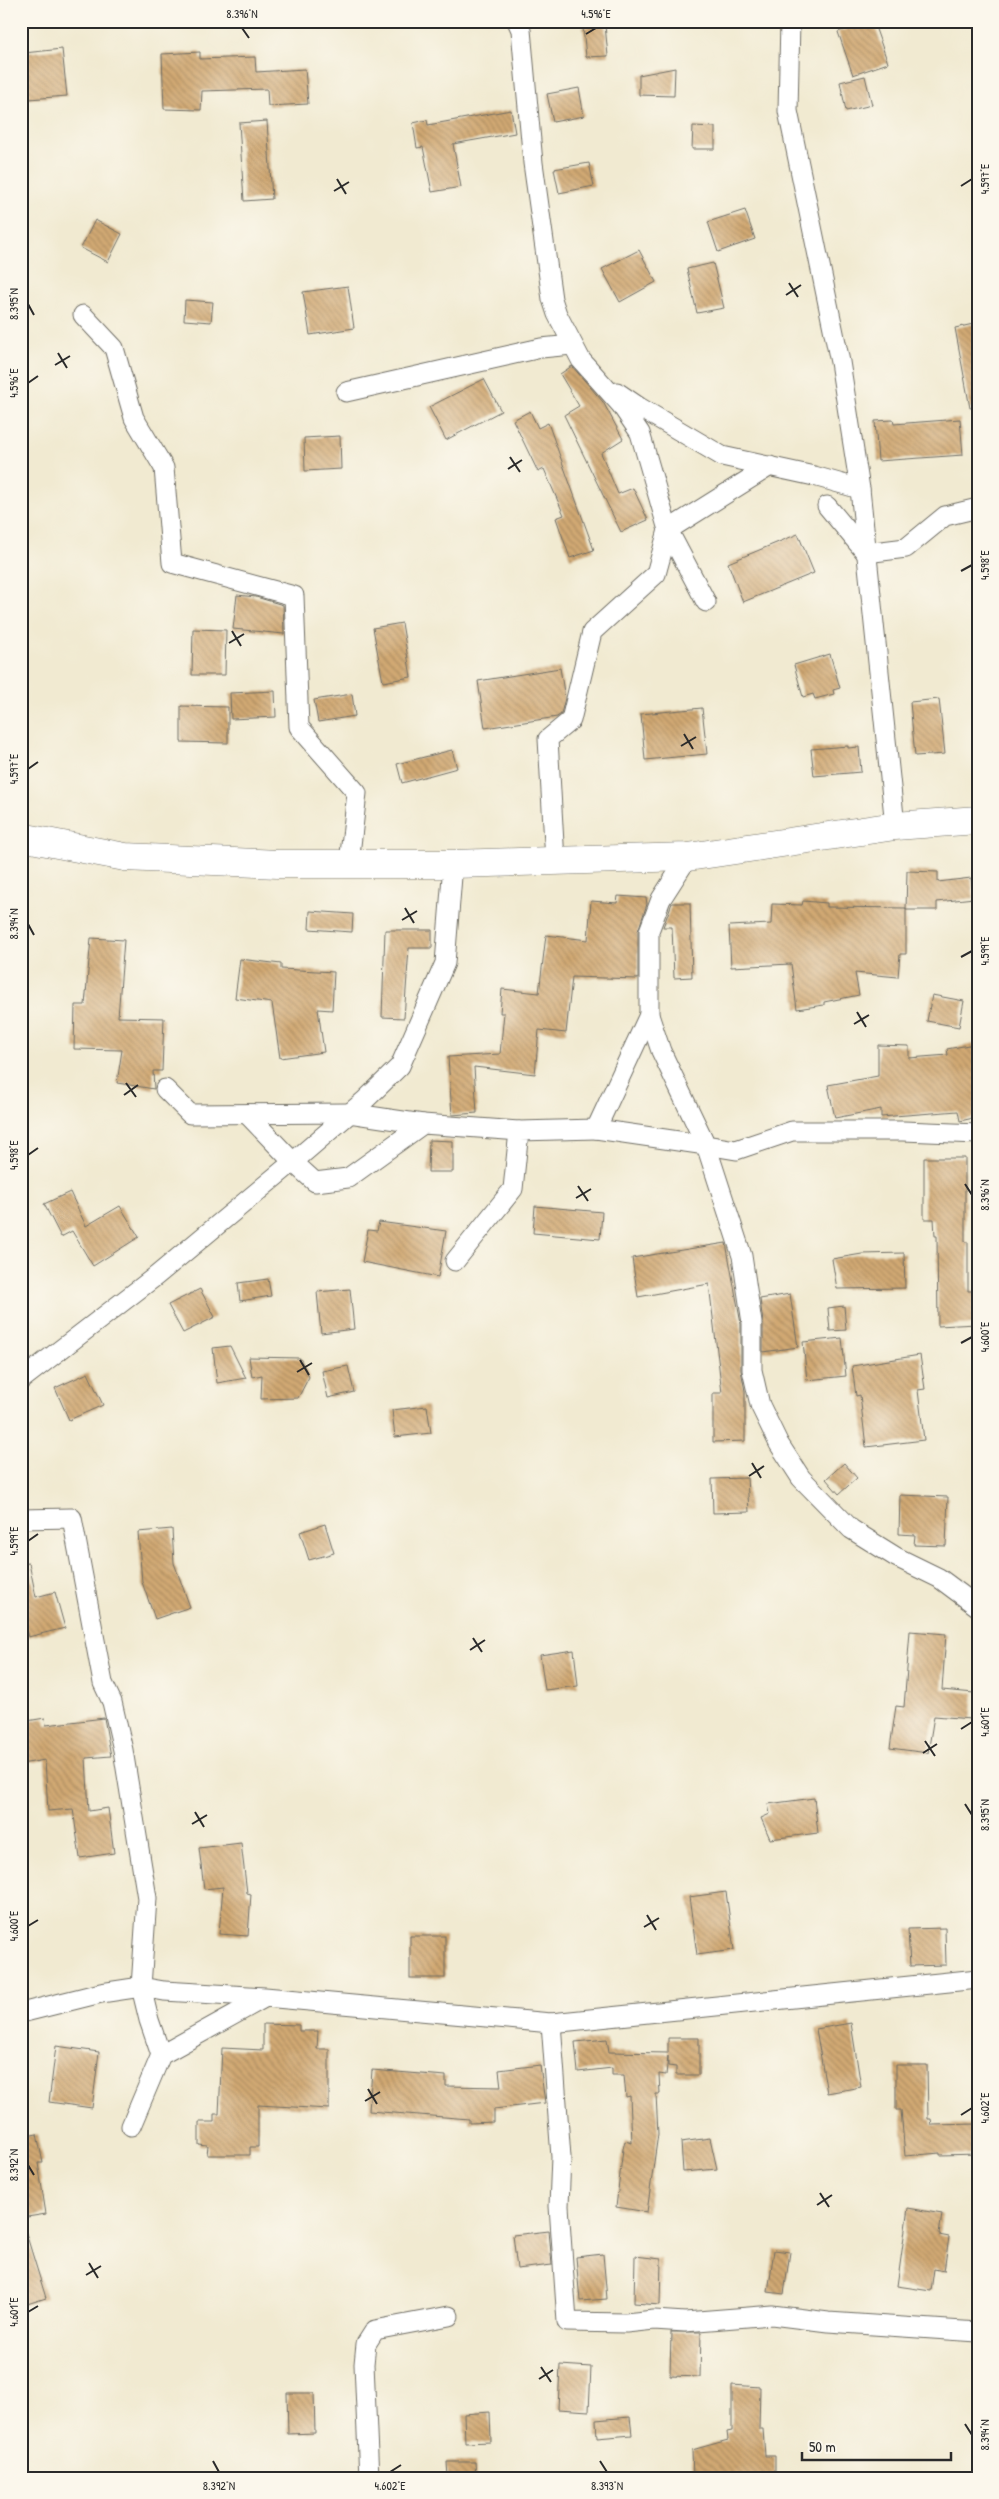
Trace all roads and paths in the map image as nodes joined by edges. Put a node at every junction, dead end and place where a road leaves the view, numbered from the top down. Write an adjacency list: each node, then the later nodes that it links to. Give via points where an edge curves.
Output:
1 (517, 21): 4 (street, via 521,30 533,163 552,299)
2 (790, 21): 8 (street, via 788,111 840,362)
3 (83, 315): 19 (street, via 114,348 134,418 164,468 172,564 294,596 299,727 357,794)
4 (572, 345): 5 (street); 6 (street, via 541,348)
5 (600, 380): 7 (street, via 722,456); 11 (street, via 640,433)
6 (346, 392)
7 (770, 466): 8 (street); 11 (street)
8 (860, 490): 12 (street)
9 (826, 506): 12 (street)
10 (978, 508): 12 (street, via 945,516 906,548)
11 (668, 530): 13 (street); 18 (street, via 656,574 592,632 571,720 548,739)
12 (866, 553): 15 (street)
13 (706, 602)
14 (978, 820): 15 (main road)
15 (895, 826): 17 (main road)
16 (21, 838): 19 (main road, via 125,857 278,864)
17 (688, 857): 18 (main road); 21 (street, via 661,899 649,931)
18 (555, 860): 20 (main road)
19 (349, 863): 20 (main road)
20 (453, 864): 23 (street, via 445,963 400,1066)
21 (649, 1015): 26 (street); 29 (street, via 661,1051)
22 (165, 1089): 24 (street, via 190,1114)
23 (349, 1113): 24 (street); 25 (street); 30 (street)
24 (247, 1114): 30 (street)
25 (423, 1124): 27 (street); 30 (street, via 348,1178 315,1182)
26 (596, 1129): 27 (street); 29 (street)
27 (519, 1131): 31 (street, via 513,1189)
28 (978, 1134): 29 (street, via 792,1131 736,1150)
29 (706, 1145): 34 (street, via 742,1256 752,1323 752,1370 760,1405 779,1444 801,1478 851,1529 896,1557 939,1578)
30 (293, 1162): 32 (street, via 156,1276)
31 (455, 1261)
32 (21, 1380)
33 (21, 1519): 36 (street, via 72,1518 103,1683 112,1702 123,1750 147,1898)
34 (978, 1607)
35 (978, 1979): 39 (street)
36 (141, 1987): 37 (street); 38 (street, via 101,1993); 40 (street)
37 (265, 1997): 39 (street); 40 (street)
38 (21, 2013)
39 (551, 2023): 43 (street, via 561,2157 559,2206 567,2322 685,2322 772,2315)
40 (161, 2055): 41 (street)
41 (131, 2126)
42 (449, 2316): 44 (street, via 375,2330 366,2344)
43 (978, 2332)
44 (369, 2478)

